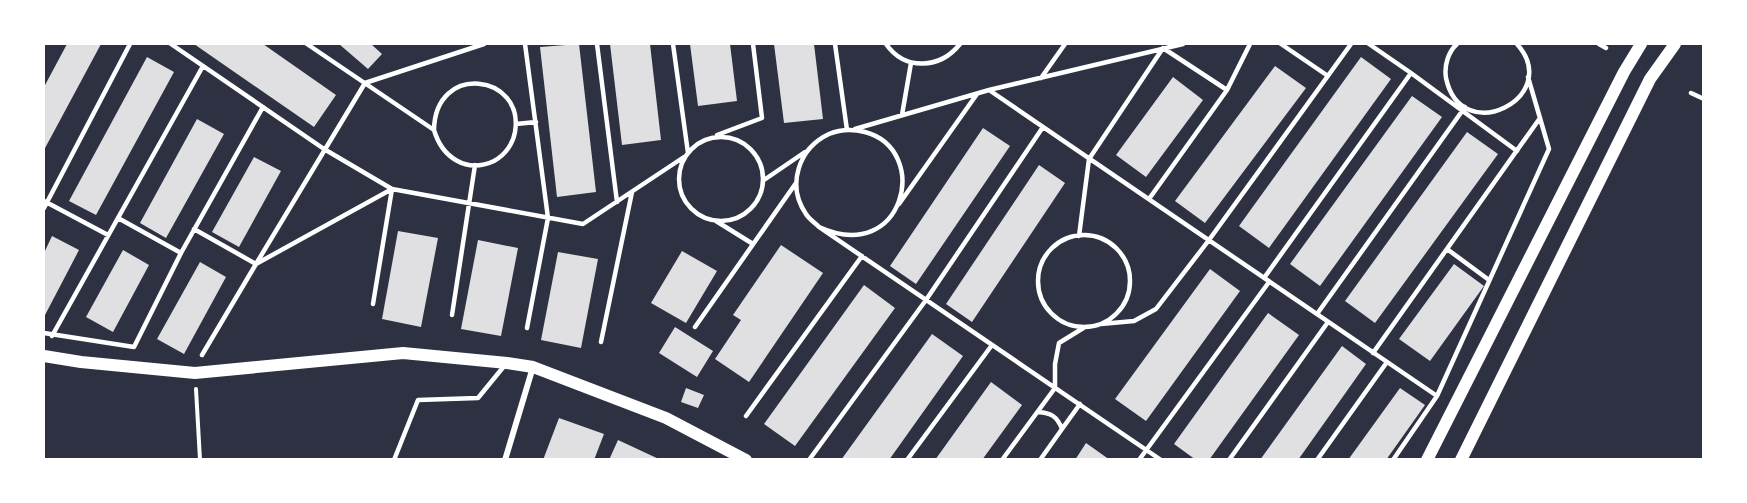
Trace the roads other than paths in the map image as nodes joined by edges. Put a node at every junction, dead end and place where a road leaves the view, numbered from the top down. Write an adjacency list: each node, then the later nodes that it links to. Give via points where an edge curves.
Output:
1 (130, 44): 59 (lane)
2 (171, 44): 26 (lane)
3 (307, 44): 31 (lane)
4 (484, 44): 31 (lane)
5 (525, 44): 41 (lane)
6 (597, 44): 58 (lane)
7 (673, 44): 50 (lane)
8 (753, 44): 46 (lane, via 762,118)
9 (835, 44): 45 (lane)
10 (886, 44): 25 (lane, via 898,57)
11 (960, 44): 25 (lane, via 938,62)
12 (1065, 44): 30 (lane)
13 (1183, 44): 23 (lane)
14 (1250, 44): 33 (lane)
15 (1281, 44): 28 (lane)
16 (1351, 44): 28 (lane)
17 (1369, 44): 27 (lane)
18 (1457, 44): 38 (lane, via 1447,60 1445,73 1448,86)
19 (1517, 44): 29 (lane, via 1527,63)
20 (1599, 44): 24 (lane)
21 (1641, 44): 115 (main road)
22 (1675, 44): 116 (main road, via 1650,80)
23 (1164, 46): 30 (lane); 33 (lane); 51 (lane)
24 (1606, 48)
25 (911, 63): 39 (lane)
26 (203, 66): 37 (lane); 62 (lane)
27 (1411, 73): 38 (lane); 75 (lane)
28 (1328, 76): 69 (lane)
29 (1528, 77): 38 (lane, via 1516,101 1504,109 1491,113); 40 (lane)
30 (1041, 78): 32 (lane)
31 (365, 83): 44 (lane); 47 (lane)
32 (989, 90): 35 (lane); 43 (lane)
33 (1227, 90): 57 (lane)
34 (1691, 93): 36 (lane)
35 (977, 94): 39 (lane); 61 (lane)
36 (1704, 99)
37 (263, 107): 47 (lane); 66 (lane)
38 (1464, 109): 49 (lane); 80 (lane)
39 (902, 116): 45 (lane)
40 (1540, 118): 49 (lane); 76 (lane, via 1549,149)
41 (536, 122): 42 (lane); 63 (lane)
42 (516, 124): 44 (lane, via 507,98 496,89 470,83 447,94 434,117); 52 (lane, via 507,151 496,160)
43 (1043, 127): 51 (lane); 77 (lane)
44 (434, 130): 52 (lane, via 446,153 456,161)
45 (850, 130): 48 (lane, via 820,138); 61 (lane, via 871,134 897,158 902,193)
46 (705, 139): 50 (lane); 53 (lane, via 718,136 745,144 756,153)
47 (324, 149): 55 (lane); 74 (lane)
48 (807, 150): 53 (lane); 54 (lane)
49 (1517, 151): 71 (lane)
50 (686, 155): 56 (lane); 64 (lane, via 679,178 683,198 691,209)
51 (1089, 159): 57 (lane); 68 (lane)
52 (475, 165): 60 (lane)
53 (764, 180): 64 (lane, via 754,206 743,215)
54 (796, 183): 65 (lane, via 798,200); 70 (lane)
55 (392, 189): 60 (lane); 74 (lane); 78 (lane)
56 (632, 192): 58 (lane); 88 (lane)
57 (1149, 199): 69 (lane)
58 (617, 202): 63 (lane, via 583,224)
59 (45, 204): 67 (lane)
60 (470, 204): 63 (lane); 79 (lane)
61 (896, 209): 65 (lane, via 885,223 861,234 835,234)
62 (118, 218): 67 (lane); 72 (lane)
63 (548, 218): 85 (lane)
64 (716, 221): 70 (lane)
65 (819, 227): 73 (lane)
66 (194, 229): 72 (lane); 74 (lane)
67 (108, 235): 87 (lane)
68 (1079, 236): 82 (lane, via 1093,236 1118,250 1130,277 1124,305); 84 (lane, via 1065,240 1043,260 1038,275 1039,291 1056,318)
69 (1209, 240): 75 (lane); 82 (lane, via 1156,309 1134,321)
70 (753, 244): 83 (lane)
71 (1447, 249): 76 (lane); 90 (lane)
72 (181, 253): 87 (lane, via 134,347)
73 (862, 256): 77 (lane); 100 (lane)
74 (256, 264): 91 (lane)
75 (1266, 280): 80 (lane); 102 (lane)
76 (1489, 280): 97 (lane)
77 (926, 300): 89 (lane); 106 (lane)
78 (373, 304)
79 (452, 315)
80 (1317, 315): 81 (lane)
81 (1328, 322): 90 (lane); 112 (lane)
82 (1101, 324): 84 (lane)
83 (695, 327)
84 (1085, 327): 96 (lane, via 1059,343)
85 (527, 328)
86 (44, 333): 87 (lane)
87 (52, 336)
88 (601, 342)
89 (992, 345): 96 (lane); 107 (lane)
90 (1373, 353): 93 (lane)
91 (202, 355)
92 (44, 356): 94 (main road, via 195,373 404,353)
93 (1387, 362): 97 (lane); 113 (lane)
94 (507, 363): 95 (main road); 103 (lane, via 478,398 418,400)
95 (533, 367): 104 (street); 105 (main road, via 666,418)
96 (1055, 388): 98 (lane); 99 (lane)
97 (1437, 396): 114 (lane)
98 (1080, 404): 101 (lane); 102 (lane)
99 (1038, 412): 101 (lane, via 1049,412 1059,420); 108 (lane)
100 (746, 416)
101 (1062, 429): 109 (lane)
102 (1146, 449): 110 (lane); 111 (lane)
103 (394, 459)
104 (505, 459)
105 (746, 459)
106 (809, 459)
107 (907, 459)
108 (1002, 459)
109 (1040, 459)
110 (1139, 459)
111 (1161, 459)
112 (1229, 459)
113 (1317, 459)
114 (1393, 459)
115 (1427, 459)
116 (1461, 459)

